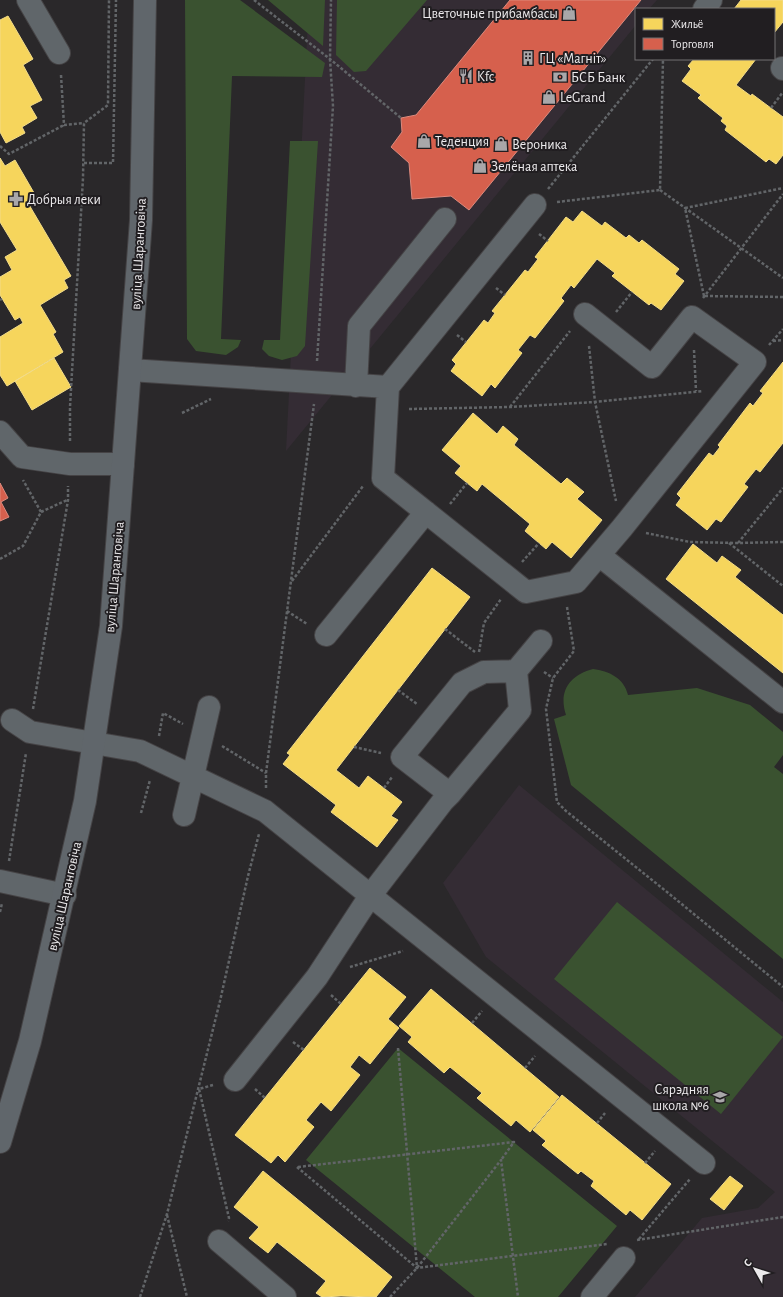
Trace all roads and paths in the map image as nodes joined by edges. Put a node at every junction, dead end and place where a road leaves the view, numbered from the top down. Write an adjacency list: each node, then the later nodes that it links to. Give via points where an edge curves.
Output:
1 (28, 0): 9 (lane)
2 (109, 0): 14 (path)
3 (116, 0): 15 (path)
4 (145, 0): 35 (main road, вуліца Шаранговіча, via 141,220)
5 (254, 0): 10 (path)
6 (331, 0): 10 (path)
7 (711, 0): 8 (lane)
8 (705, 8)
9 (59, 53): 19 (path)
10 (330, 59): 17 (path); 36 (path, via 333,106)
11 (652, 60): 25 (path)
12 (662, 60): 23 (path)
13 (783, 92): 16 (path)
14 (108, 105): 15 (path); 18 (path)
15 (114, 105): 21 (path, via 113,163)
16 (771, 108)
17 (401, 118)
18 (84, 123): 19 (path); 21 (path)
19 (64, 125): 20 (path, via 9,154)
20 (0, 146)
21 (84, 163): 45 (path, via 70,406)
22 (783, 188): 26 (path)
23 (660, 190): 25 (path); 26 (path)
24 (783, 194): 28 (path)
25 (535, 205): 38 (lane)
26 (685, 208): 28 (path); 30 (path)
27 (445, 219): 37 (lane, via 359,326)
28 (741, 248): 29 (path); 30 (path)
29 (783, 278)
30 (704, 296): 31 (path)
31 (783, 297)
32 (585, 314): 40 (path); 41 (path); 53 (lane, via 652,367 692,317 755,362)
33 (783, 329): 34 (path, via 772,341)
34 (783, 340)
35 (130, 370): 36 (lane); 46 (main road, вуліца Шаранговіча)
36 (316, 383): 37 (lane); 59 (path)
37 (356, 386): 38 (lane)
38 (388, 387): 42 (lane)
39 (696, 391): 40 (path)
40 (595, 402): 41 (path); 53 (path)
41 (510, 407): 42 (path)
42 (387, 410): 52 (lane, via 383,478)
43 (0, 432): 44 (lane)
44 (22, 457): 45 (lane); 51 (path, via 20,473)
45 (70, 464): 46 (lane); 50 (path)
46 (123, 464): 72 (main road, вуліца Шаранговіча, via 111,626)
47 (367, 480): 59 (path)
48 (467, 483): 52 (path)
49 (783, 488): 56 (path)
50 (68, 500): 51 (path); 70 (path)
51 (41, 512): 58 (path, via 23,546)
52 (431, 516): 57 (lane, via 526,592 576,582); 64 (lane)
53 (622, 528): 55 (path, via 690,542); 57 (lane)
54 (783, 542): 56 (path)
55 (729, 543): 56 (path); 60 (path)
56 (738, 543)
57 (599, 555): 67 (lane)
58 (0, 559)
59 (291, 583): 75 (path)
60 (783, 586)
61 (567, 606): 86 (path, via 574,651 553,678 546,709 557,802)
62 (494, 608): 63 (path, via 484,623 479,654)
63 (445, 629)
64 (326, 635)
65 (541, 640): 66 (lane)
66 (516, 671): 74 (lane, via 484,672 462,683); 77 (lane, via 520,710)
67 (783, 702)
68 (209, 707): 71 (lane)
69 (12, 720): 70 (lane)
70 (30, 732): 72 (lane); 80 (path)
71 (203, 735): 75 (path); 76 (lane)
72 (94, 744): 76 (lane, via 140,751); 81 (main road, вуліца Шаранговіча)
73 (354, 747): 74 (path)
74 (402, 757): 77 (lane)
75 (266, 773): 78 (path)
76 (193, 776): 78 (lane); 79 (lane)
77 (450, 794): 82 (lane)
78 (265, 811): 82 (lane); 89 (path)
79 (184, 815)
80 (3, 881): 81 (lane); 83 (path)
81 (65, 895): 90 (main road, вуліца Шаранговіча, via 30,1041)
82 (370, 896): 84 (lane); 85 (lane)
83 (0, 912)
84 (431, 944): 85 (path); 93 (lane)
85 (317, 977): 88 (lane)
86 (783, 987)
87 (398, 1048): 91 (path)
88 (235, 1080): 89 (path)
89 (199, 1089): 94 (path); 97 (path, via 229,1218)
90 (0, 1142)
91 (407, 1154): 92 (path, via 514,1142); 101 (path); 101 (path, via 297,1167)
92 (501, 1160): 100 (path); 101 (path)
93 (704, 1164): 96 (path)
94 (167, 1214): 102 (path); 103 (path)
95 (783, 1217): 96 (path)
96 (639, 1240): 99 (path); 99 (path)
97 (220, 1242): 104 (lane)
98 (607, 1244): 100 (path)
99 (628, 1250): 107 (lane)
100 (513, 1256): 101 (path); 106 (path)
101 (417, 1268): 105 (path)
102 (140, 1297)
103 (187, 1297)
104 (285, 1297)
105 (390, 1297)
106 (518, 1297)
107 (592, 1297)

